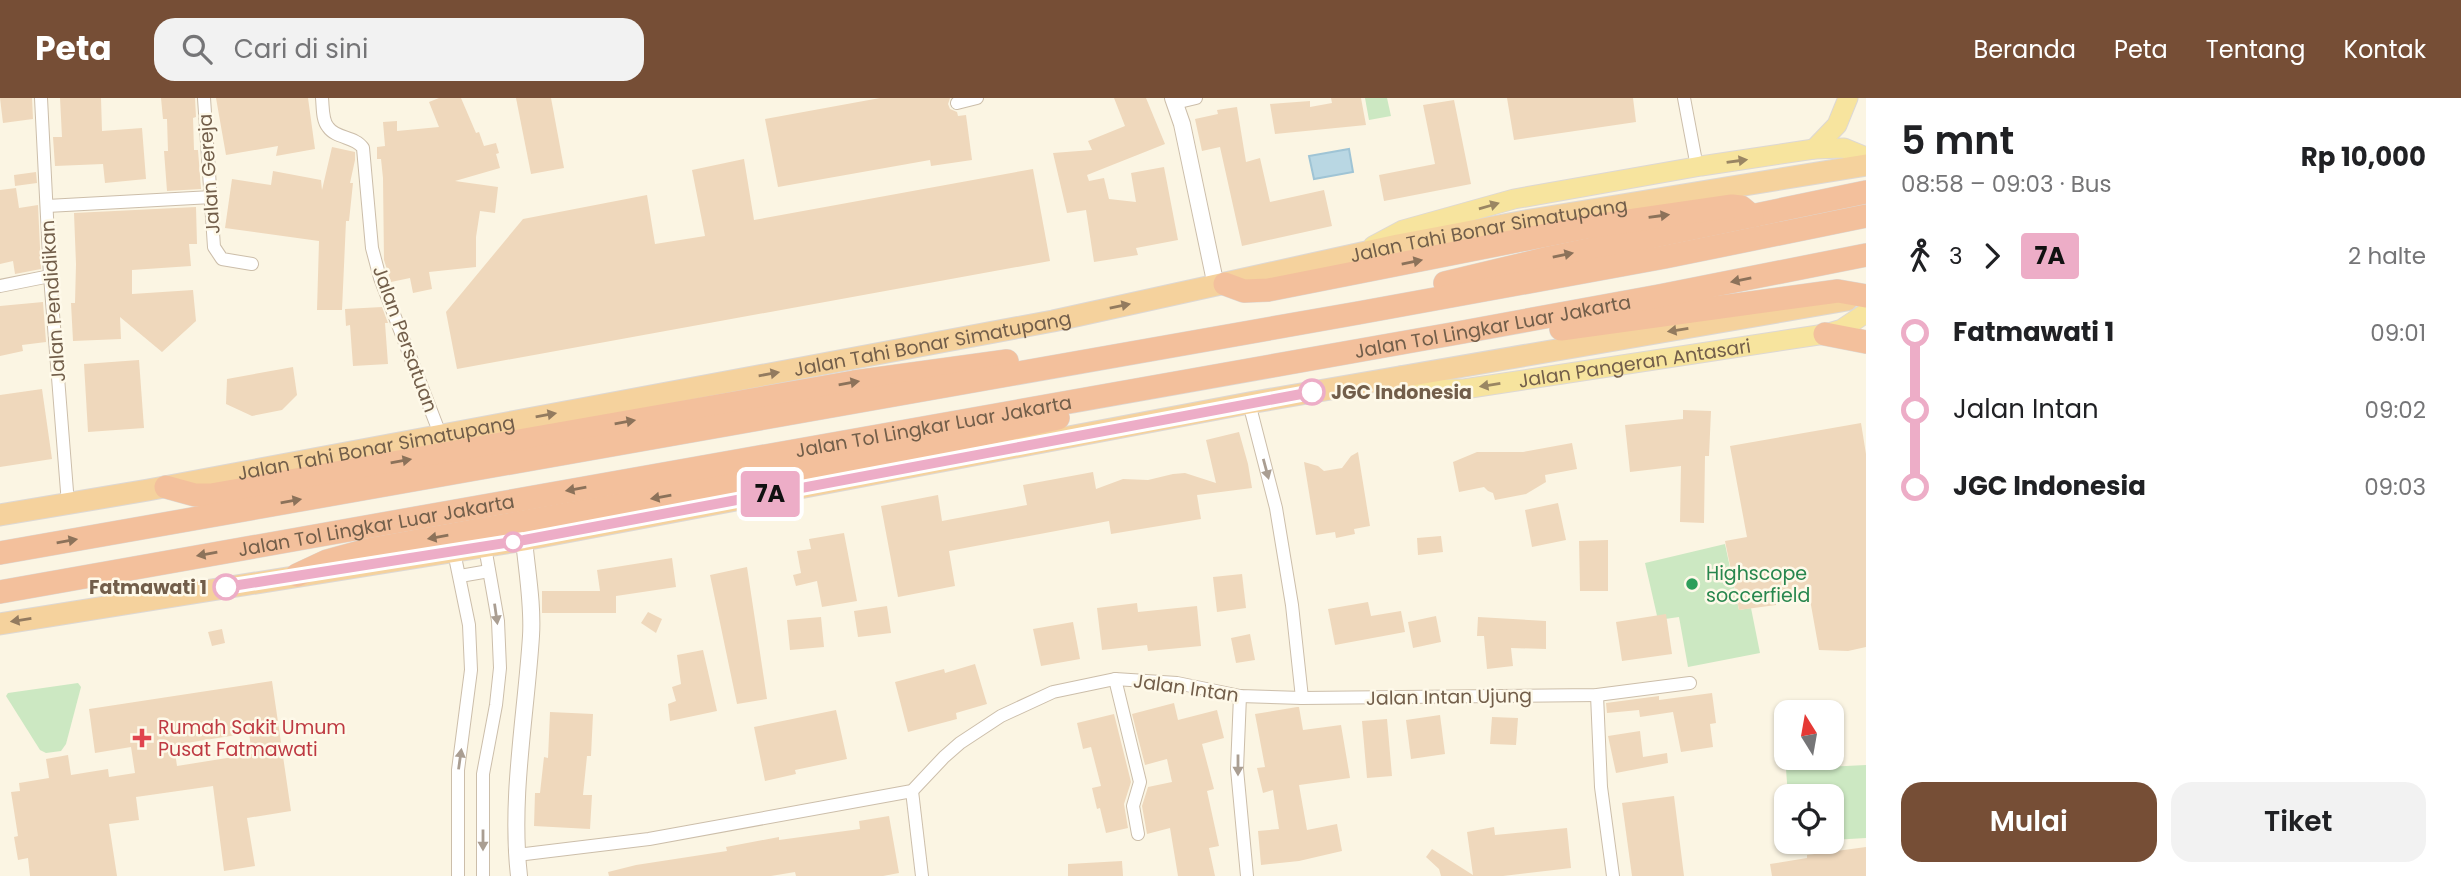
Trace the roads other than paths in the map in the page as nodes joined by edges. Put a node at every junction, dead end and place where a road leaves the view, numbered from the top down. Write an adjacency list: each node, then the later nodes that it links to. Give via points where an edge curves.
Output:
1 (41, 98): 16 (street, Jalan Pendidikan)
2 (204, 98): 15 (street, Jalan Gereja)
3 (321, 98): 37 (street, Jalan Persatuan, via 330,130 363,148 380,278)
4 (977, 98): 9 (street)
5 (1196, 98): 8 (street)
6 (1684, 98): 13 (street)
7 (1848, 98): 10 (main road, via 1837,125)
8 (1174, 100): 23 (street)
9 (957, 103)
10 (1814, 149): 11 (main road, via 1844,148); 13 (main road, one-way to 10)
11 (1866, 157)
12 (1866, 165): 19 (highway, Jalan Tahi Bonar Simatupang, via 1525,221)
13 (1696, 167): 19 (main road, one-way to 13, via 1403,230 1514,199)
14 (1866, 192): 17 (highway)
15 (212, 197): 16 (street); 21 (street, Jalan Gereja, via 217,253 222,259)
16 (47, 206): 22 (street, Jalan Pendidikan)
17 (1752, 216): 23 (highway, one-way to 17, via 1268,290 1587,227 1732,206); 27 (highway, one-way to 17, via 1374,300)
18 (1866, 216): 26 (highway, Jalan Tol Lingkar Luar Jakarta)
19 (1356, 255): 23 (highway, Jalan Tahi Bonar Simatupang)
20 (1866, 255): 30 (highway, Jalan Tol Lingkar Luar Jakarta, one-way to 30)
21 (252, 264)
22 (50, 275): 24 (street); 39 (street, Jalan Pendidikan)
23 (1220, 285): 37 (highway, Jalan Tahi Bonar Simatupang, one-way to 23, via 1028,326)
24 (0, 286)
25 (1866, 296): 30 (highway, via 1838,291 1485,338); 34 (highway, one-way to 34)
26 (1400, 306): 27 (highway, Jalan Tol Lingkar Luar Jakarta); 32 (highway)
27 (1358, 313): 29 (highway, Jalan Tol Lingkar Luar Jakarta)
28 (1866, 313): 31 (main road, Jalan Pangeran Antasari)
29 (1259, 331): 38 (highway, one-way to 29, via 211,495 910,373 1225,324 1248,324); 44 (highway, Jalan Tol Lingkar Luar Jakarta, one-way to 29)
30 (1464, 332): 32 (highway, Jalan Tol Lingkar Luar Jakarta)
31 (1825, 334): 33 (highway); 34 (main road, Jalan Pangeran Antasari, one-way to 34, via 1464,389 1433,389)
32 (1407, 342): 35 (highway, Jalan Tol Lingkar Luar Jakarta)
33 (1866, 342)
34 (1401, 376): 36 (highway)
35 (1083, 400): 46 (highway, one-way to 46, via 1055,419 939,446 367,550); 48 (highway, Jalan Tol Lingkar Luar Jakarta, one-way to 48)
36 (1249, 403): 41 (highway); 54 (street, one-way to 54, via 1276,508)
37 (440, 434): 38 (highway, Jalan Tahi Bonar Simatupang)
38 (166, 487): 39 (highway, Jalan Tahi Bonar Simatupang)
39 (68, 504): 40 (highway, Jalan Tahi Bonar Simatupang)
40 (0, 515)
41 (524, 540): 42 (highway); 57 (street, via 531,632 518,778)
42 (485, 547): 43 (highway); 45 (street)
43 (454, 552): 46 (highway); 47 (street)
44 (0, 553)
45 (489, 570): 47 (street); 59 (street, one-way to 59, via 500,668 483,774)
46 (297, 575): 49 (highway, one-way to 49)
47 (460, 576): 58 (street, one-way to 47, via 458,770 471,670)
48 (0, 592)
49 (0, 624)
50 (1115, 679): 53 (street, Jalan Intan, via 1177,683); 55 (street, Jalan Intan, via 1053,692 1001,716 960,743); 56 (street, via 1140,782 1133,806)
51 (1690, 683): 52 (street, Jalan Intan Ujung)
52 (1597, 695): 54 (street, Jalan Intan Ujung); 63 (street, via 1601,787)
53 (1241, 696): 54 (street, Jalan Intan); 62 (street, one-way to 62, via 1237,769)
54 (1302, 698)
55 (912, 792): 57 (street, via 649,839); 61 (street)
56 (1138, 834)
57 (517, 855): 60 (street)
58 (457, 876)
59 (483, 876)
60 (519, 876)
61 (922, 876)
62 (1247, 876)
63 (1613, 876)

